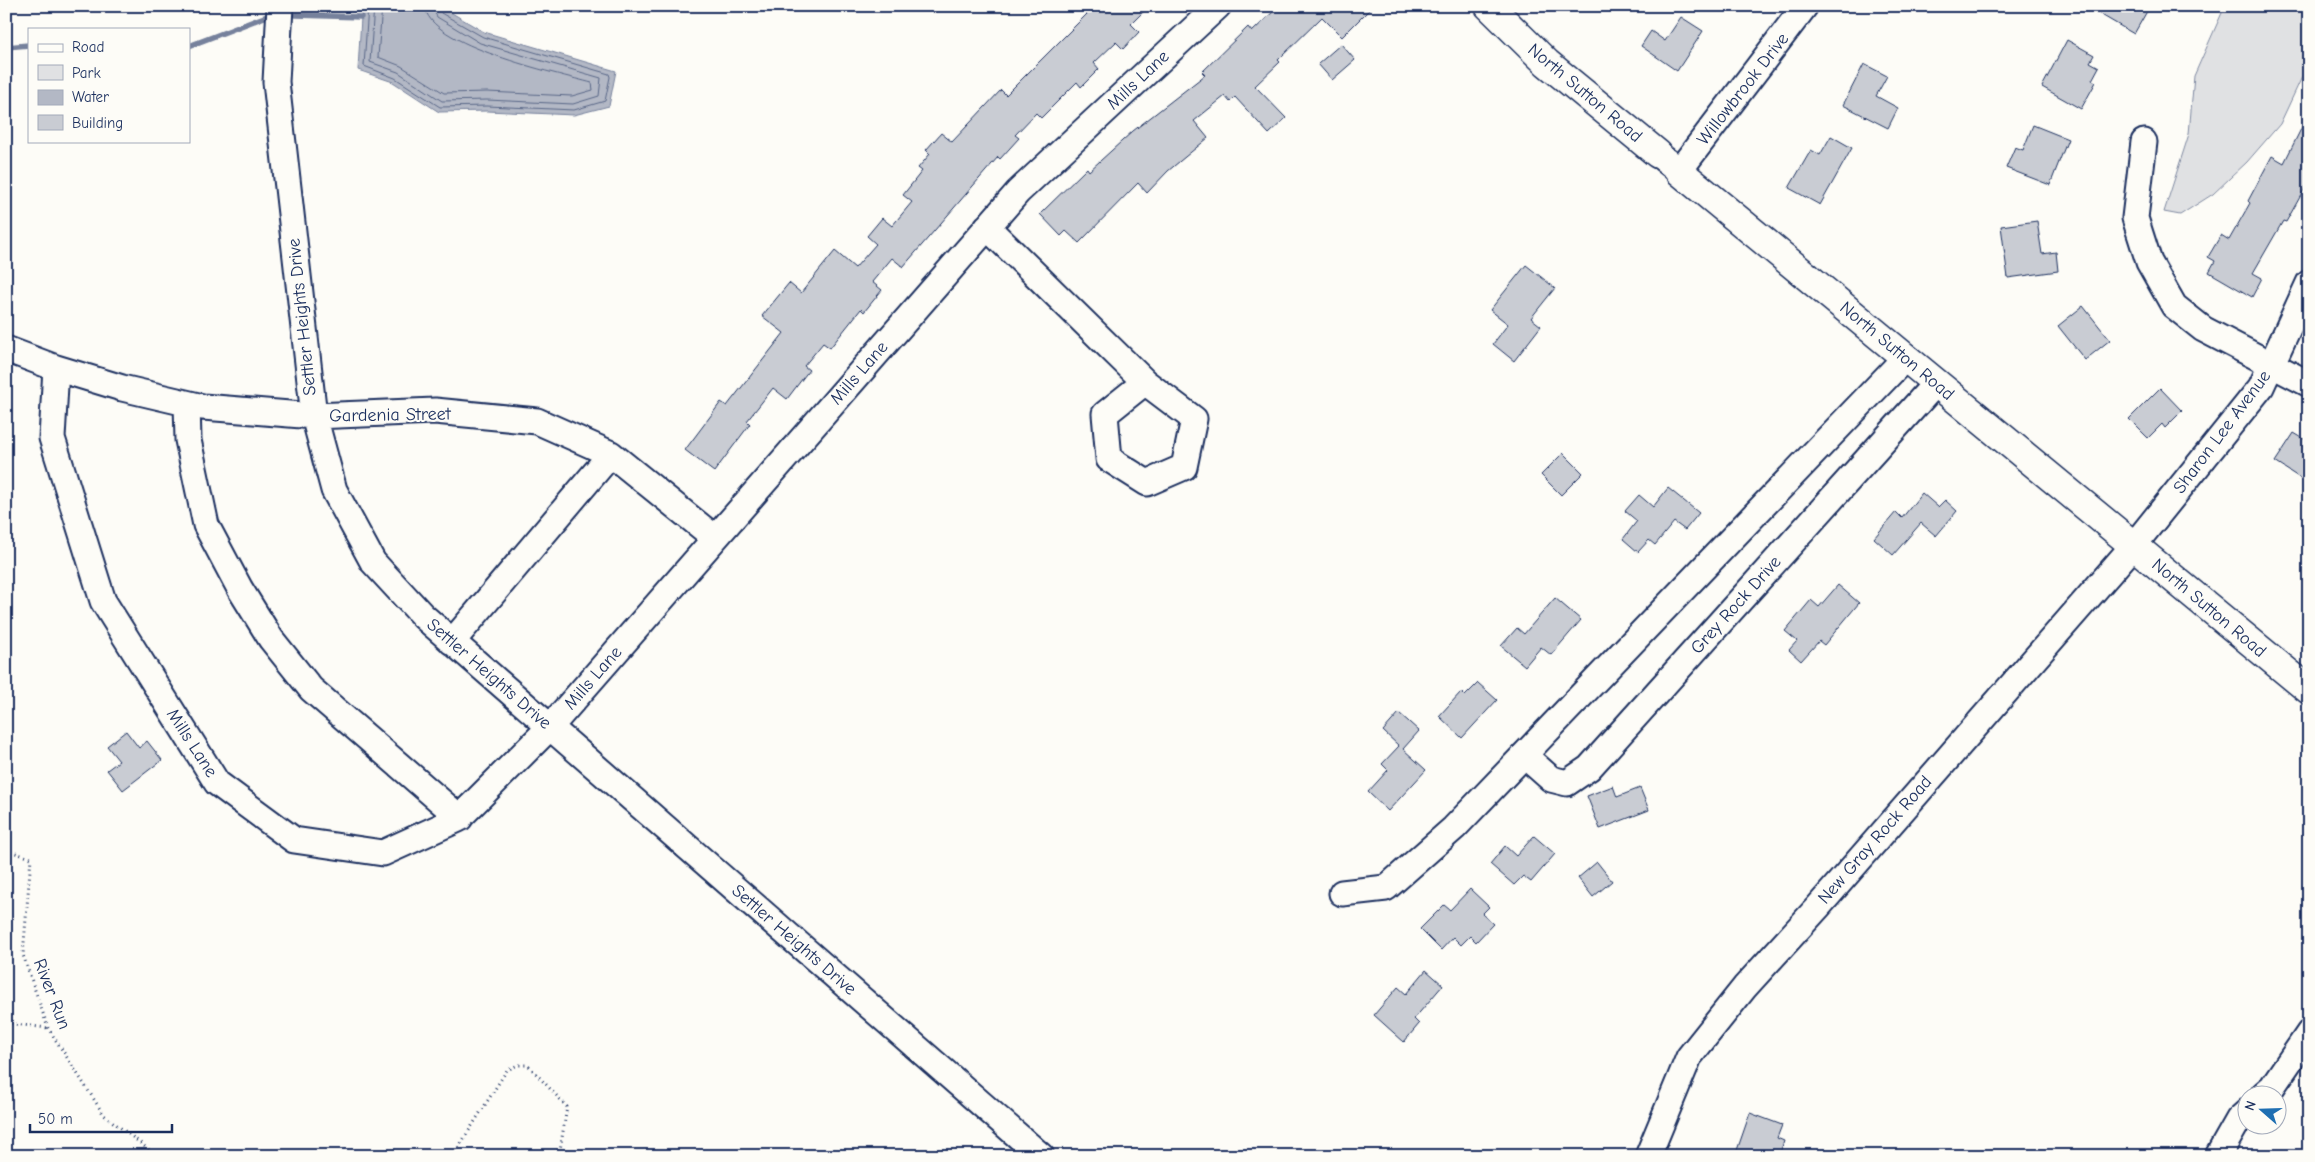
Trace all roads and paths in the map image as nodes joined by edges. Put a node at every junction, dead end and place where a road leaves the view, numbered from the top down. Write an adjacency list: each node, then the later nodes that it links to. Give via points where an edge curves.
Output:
1 (280, 6): 18 (street, Settler Heights Drive, via 276,82)
2 (1218, 6): 8 (street, Mills Lane, via 1025,186)
3 (1489, 6): 6 (main road, North Sutton Road, via 1547,63)
4 (1805, 6): 7 (street, Willowbrook Drive)
5 (2144, 142): 12 (street, via 2135,218 2149,262 2174,306 2203,329)
6 (1658, 154): 7 (street, North Sutton Road)
7 (1679, 171): 11 (main road, North Sutton Road)
8 (987, 227): 14 (street); 20 (street, Mills Lane)
9 (2309, 283): 12 (street, Sharon Lee Avenue)
10 (6, 349): 13 (street, Gardenia Street)
11 (1906, 357): 15 (main road, North Sutton Road); 25 (street)
12 (2273, 365): 16 (street); 21 (street, Sharon Lee Avenue, via 2261,387)
13 (56, 368): 17 (street, Gardenia Street); 26 (street, Mills Lane, via 52,438 102,601 217,783 294,840 374,852 383,853)
14 (1144, 382)
15 (1936, 383): 21 (main road, North Sutton Road); 25 (street, Grey Rock Drive, via 1589,768 1567,783 1551,779)
16 (2309, 384)
17 (187, 404): 18 (street, Gardenia Street); 26 (street, via 188,440 206,525 240,590 271,639 311,689)
18 (314, 416): 19 (street, Gardenia Street, via 434,411 537,421); 22 (street, Settler Heights Drive, via 334,490 373,562 422,616)
19 (611, 454): 20 (street, Gardenia Street); 22 (street)
20 (715, 538): 24 (street, Mills Lane)
21 (2134, 545): 23 (main road, North Sutton Road); 38 (street, New Gray Rock Road, via 1745,987 1689,1057)
22 (452, 642): 24 (street, Settler Heights Drive)
23 (2309, 690)
24 (550, 727): 26 (street, Mills Lane); 37 (street, Settler Heights Drive)
25 (1524, 755): 28 (street, via 1454,828 1386,888)
26 (460, 818)
27 (6, 850): 30 (path, River Run, via 31,858 22,955)
28 (1342, 894)
29 (6, 1023): 30 (path)
30 (48, 1028): 34 (path, River Run, via 104,1115)
31 (2309, 1032): 32 (street)
32 (2274, 1084)
33 (2238, 1121): 39 (street)
34 (157, 1156)
35 (453, 1156): 36 (path, via 507,1070 528,1064 567,1107)
36 (559, 1156)
37 (1041, 1156)
38 (1648, 1156)
39 (2218, 1156)

